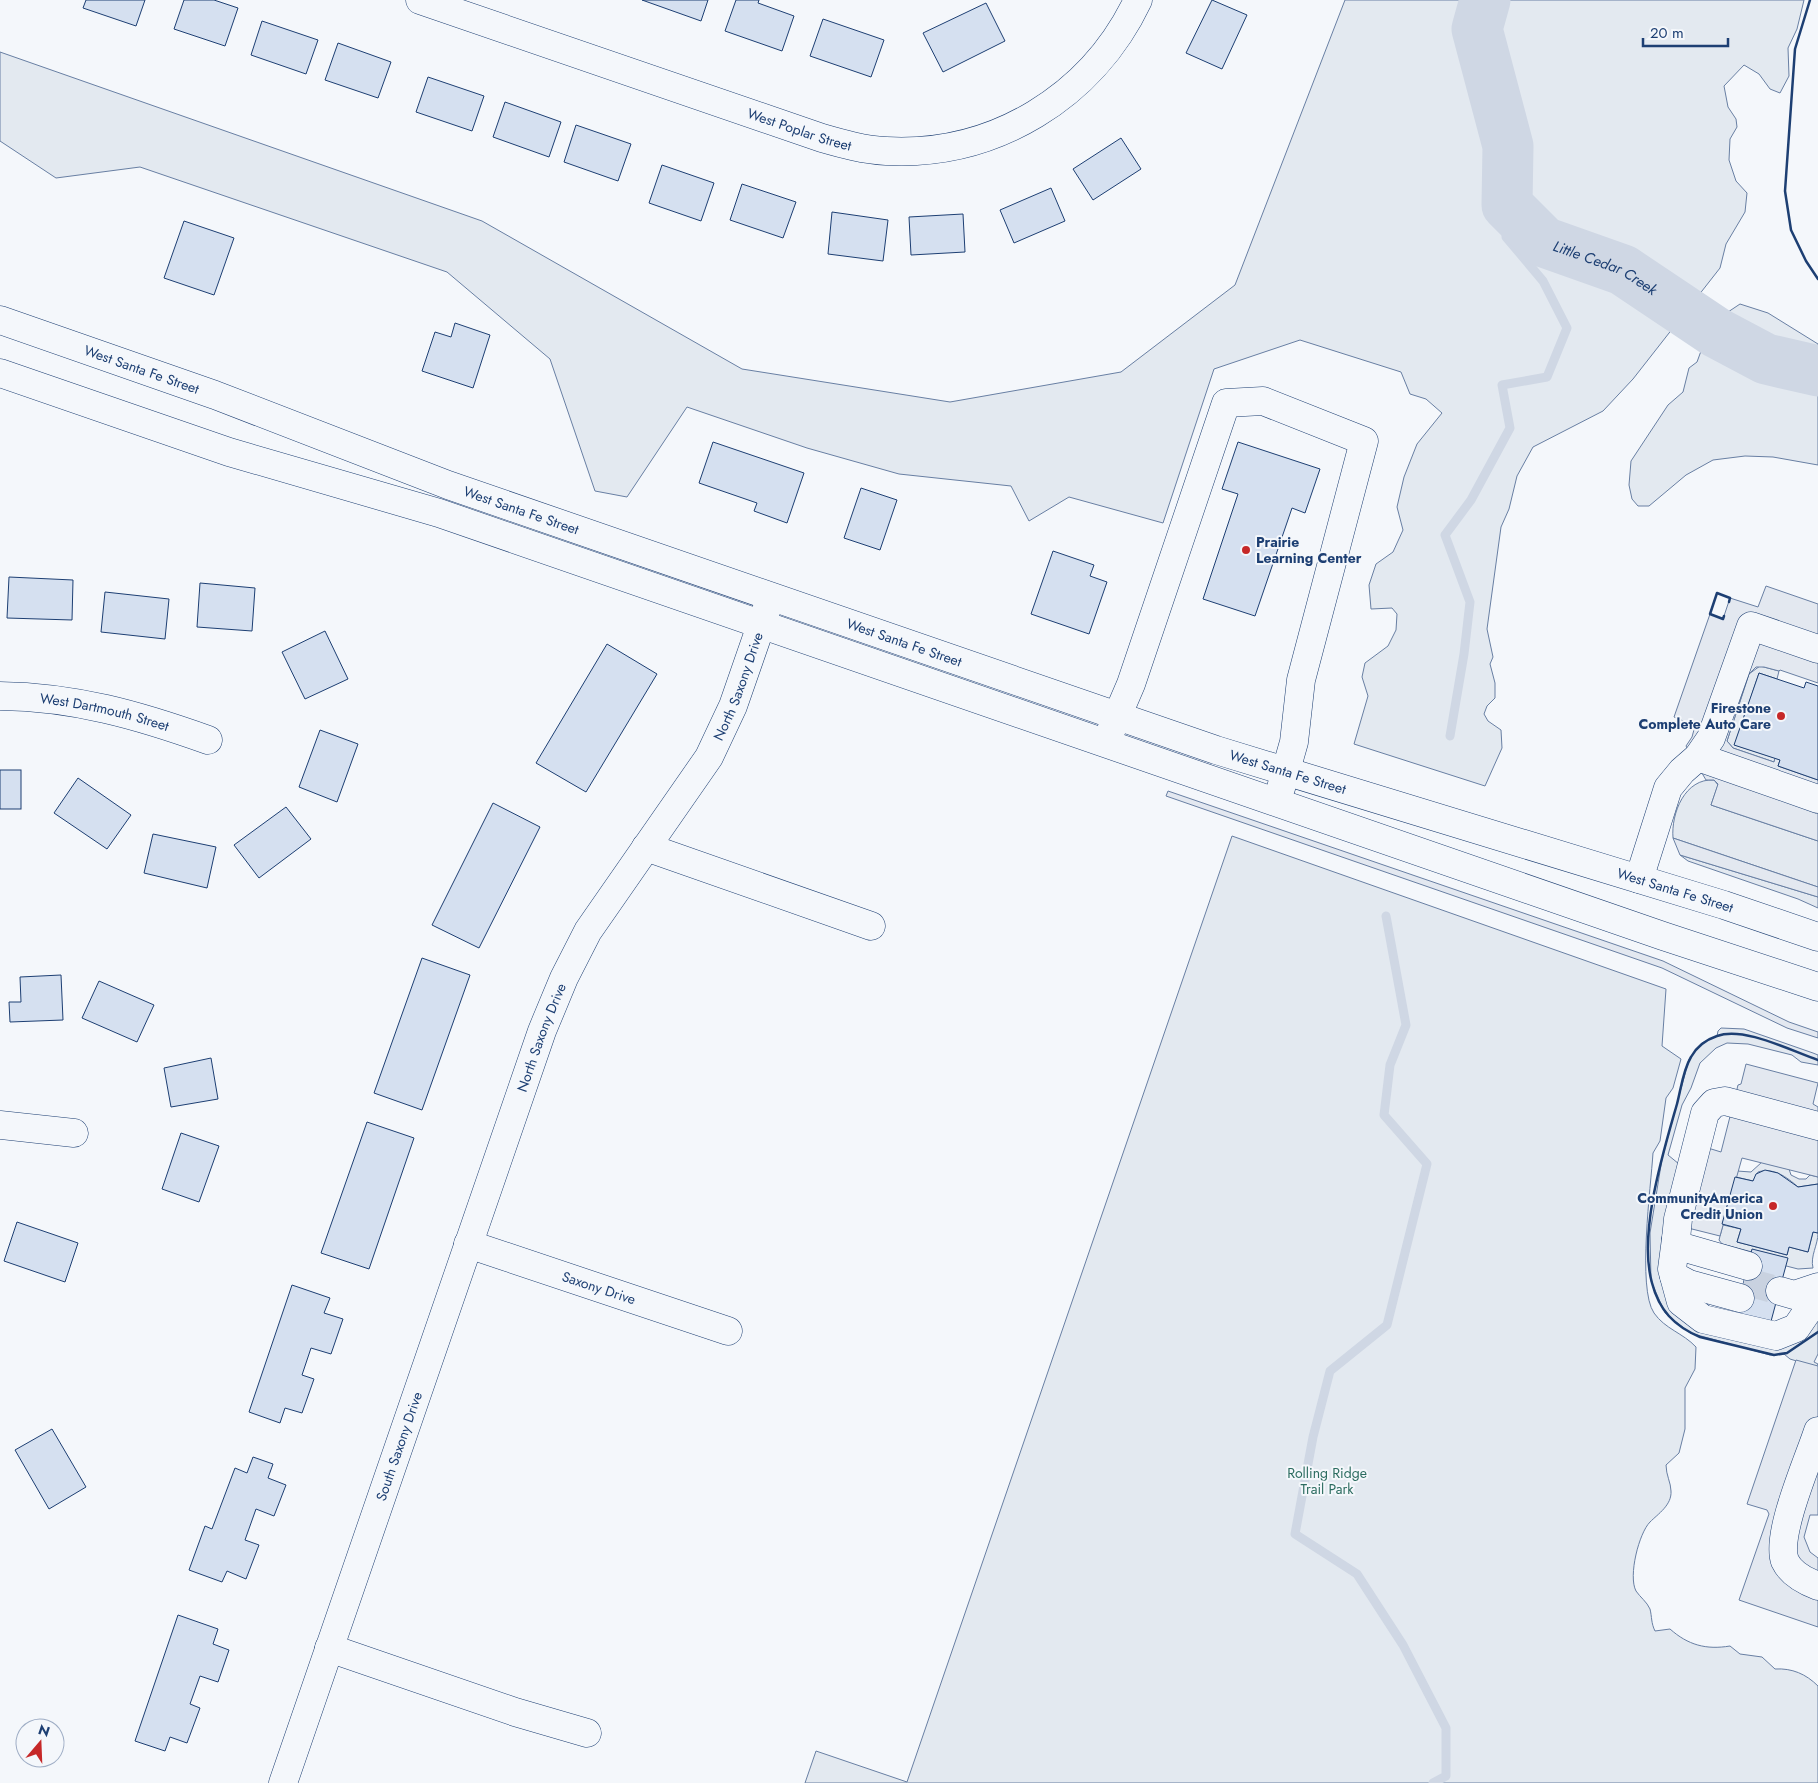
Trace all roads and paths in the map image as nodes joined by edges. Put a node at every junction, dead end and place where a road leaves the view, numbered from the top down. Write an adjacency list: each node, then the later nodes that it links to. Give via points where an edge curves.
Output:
1 (420, 0): 2 (street, West Poplar Street, via 822,138 886,151 968,143 1018,125 1041,112 1098,64 1126,25)
2 (1138, 0)
3 (0, 320): 5 (street, West Santa Fe Street, via 215,395 448,485)
4 (0, 373): 6 (street, via 229,452 439,513)
5 (771, 597): 6 (street, North Saxony Drive); 9 (street, West Santa Fe Street)
6 (762, 625): 12 (street); 18 (street, North Saxony Drive, via 733,706 709,757)
7 (1818, 649): 13 (street, via 1751,626 1711,738)
8 (0, 696): 11 (street, West Dartmouth Street, via 35,696 84,703 143,717)
9 (1119, 716): 10 (street, West Santa Fe Street); 12 (street); 15 (street, via 1226,403 1263,401 1364,441 1301,680 1294,742)
10 (1179, 737): 14 (street); 15 (street, West Santa Fe Street)
11 (208, 740)
12 (1105, 743): 14 (street)
13 (1698, 757): 16 (street); 19 (street, via 1668,788)
14 (1169, 765): 17 (street)
15 (1286, 770): 17 (street); 19 (street, West Santa Fe Street)
16 (1818, 799)
17 (1276, 802): 22 (street)
18 (646, 847): 20 (street); 26 (street, North Saxony Drive, via 588,931 564,978 542,1031)
19 (1639, 879): 21 (street, West Santa Fe Street)
20 (872, 926)
21 (1818, 937)
22 (1818, 987)
23 (0, 1125): 25 (street)
24 (1818, 1126): 27 (street, via 1725,1101 1714,1104 1705,1113 1678,1219)
25 (74, 1133)
26 (468, 1244): 30 (street, Saxony Drive); 33 (street, South Saxony Drive)
27 (1675, 1256): 27 (street, via 1682,1247 1744,1282 1688,1284); 29 (street, via 1681,1302 1703,1319 1776,1336 1796,1328)
28 (1818, 1278): 29 (street, via 1779,1291 1788,1310)
29 (1816, 1296)
30 (728, 1331)
31 (1818, 1431): 32 (street, via 1783,1536 1786,1561 1801,1580)
32 (1818, 1586)
33 (329, 1648): 34 (street, via 515,1712); 35 (street, South Saxony Drive)
34 (587, 1733)
35 (283, 1783)

